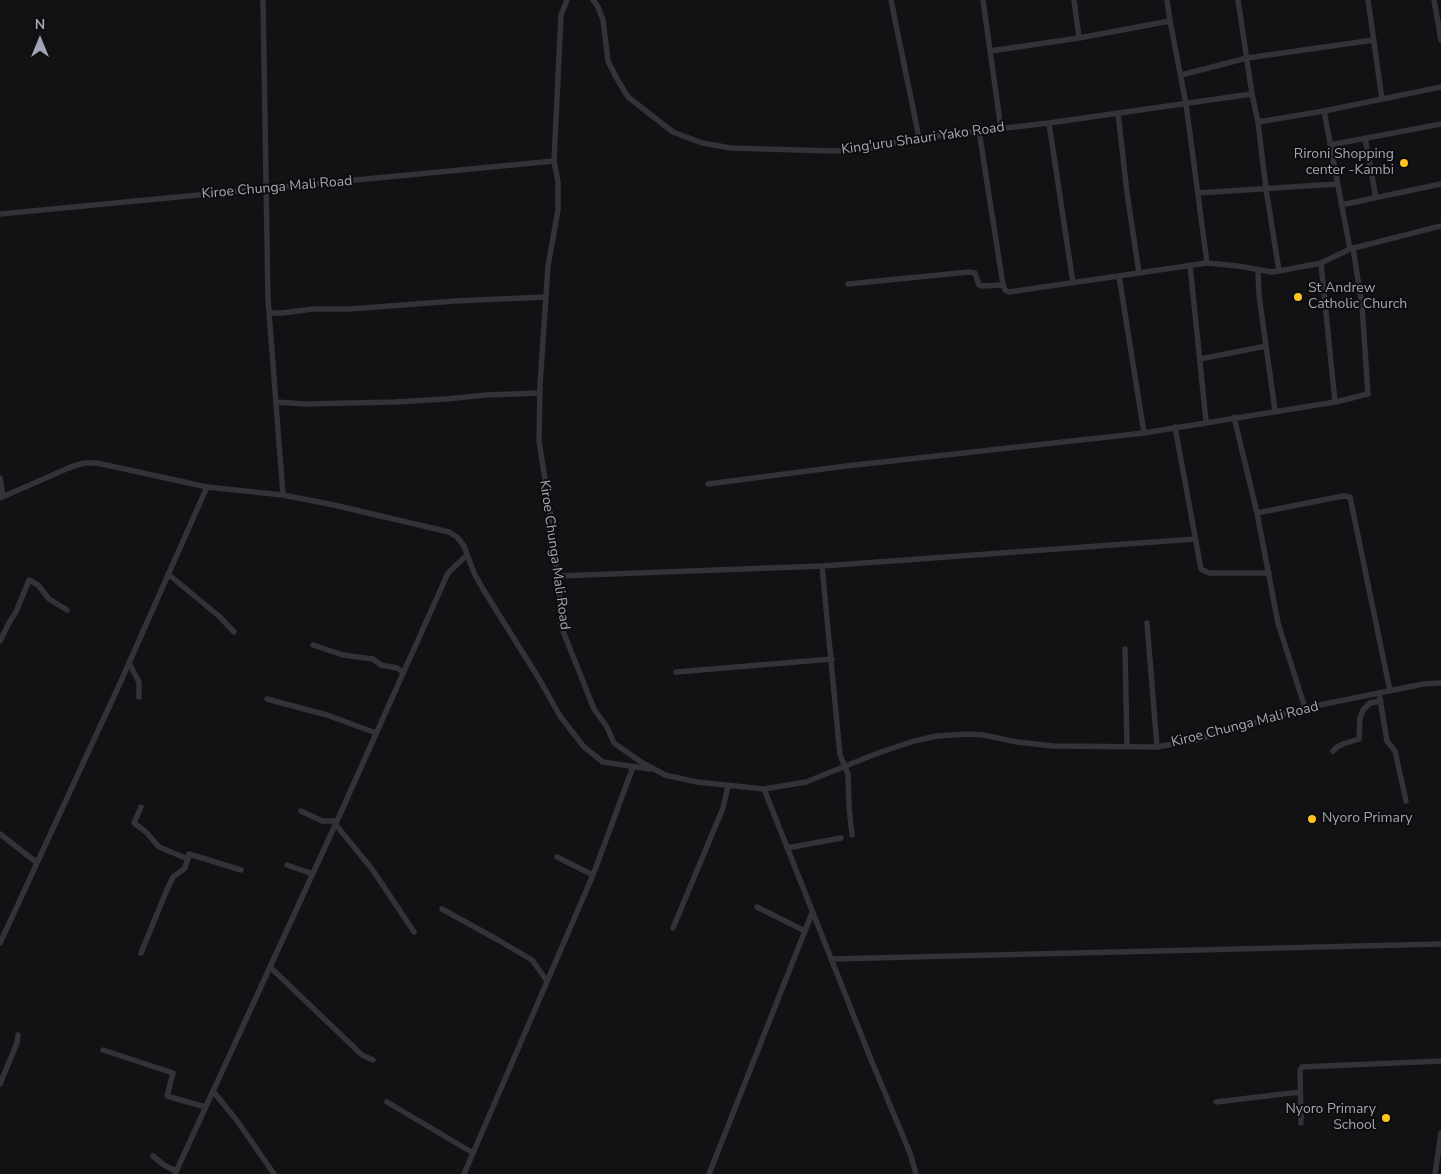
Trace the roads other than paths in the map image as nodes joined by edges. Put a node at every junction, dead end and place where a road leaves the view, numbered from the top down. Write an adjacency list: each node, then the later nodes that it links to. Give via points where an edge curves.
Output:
1 (263, 0): 35 (street)
2 (567, 0): 32 (street, Kiroe Chunga Mali Road, via 561,15)
3 (593, 0): 29 (street, King'uru Shauri Yako Road, via 603,20 608,61 616,77 628,97 672,132 702,143 731,148 833,151 860,150)
4 (891, 0): 29 (street)
5 (983, 0): 15 (street)
6 (1074, 0): 12 (street)
7 (1167, 0): 11 (street)
8 (1238, 0): 16 (street)
9 (1368, 0): 13 (street)
10 (1434, 0): 14 (street)
11 (1170, 21): 12 (street); 17 (street)
12 (1079, 38): 15 (street)
13 (1374, 40): 16 (street); 20 (street)
14 (1441, 40)
15 (990, 51): 27 (street)
16 (1247, 58): 17 (street); 19 (street)
17 (1181, 74): 21 (street)
18 (1441, 87): 20 (street)
19 (1252, 94): 21 (street, King'uru Shauri Yako Road); 24 (street)
20 (1382, 99): 22 (street)
21 (1186, 104): 23 (street, King'uru Shauri Yako Road); 37 (street)
22 (1324, 111): 24 (street); 31 (street)
23 (1118, 113): 25 (street, King'uru Shauri Yako Road); 48 (street)
24 (1258, 122): 36 (street)
25 (1049, 123): 27 (street, King'uru Shauri Yako Road); 50 (street)
26 (1441, 124): 30 (street)
27 (1001, 128): 28 (street, King'uru Shauri Yako Road)
28 (979, 131): 29 (street, King'uru Shauri Yako Road); 52 (street)
29 (919, 138)
30 (1364, 138): 31 (street); 38 (street)
31 (1330, 144): 33 (street)
32 (554, 162): 35 (street, Kiroe Chunga Mali Road); 53 (street, Kiroe Chunga Mali Road, via 558,210)
33 (1338, 184): 36 (street); 39 (street)
34 (1441, 184): 38 (street)
35 (266, 189): 40 (street, Kiroe Chunga Mali Road); 54 (street)
36 (1266, 189): 37 (street); 47 (street)
37 (1198, 193): 43 (street)
38 (1376, 198): 39 (street)
39 (1341, 205): 42 (street)
40 (0, 214)
41 (1441, 226): 42 (street)
42 (1351, 248): 44 (street); 59 (street, via 1362,306 1368,394)
43 (1207, 263): 45 (street); 46 (street)
44 (1321, 263): 47 (street); 59 (street)
45 (1190, 266): 48 (street); 56 (street)
46 (1258, 269): 47 (street); 55 (street)
47 (1278, 271)
48 (1140, 273): 49 (street)
49 (1120, 276): 50 (street); 64 (street)
50 (1073, 283): 52 (street, via 1009,292)
51 (848, 284): 52 (street, via 969,272 975,273 979,285)
52 (1003, 284)
53 (546, 297): 54 (street, via 277,313 271,313); 57 (street, Kiroe Chunga Mali Road)
54 (269, 307): 58 (street)
55 (1266, 346): 56 (street); 60 (street)
56 (1200, 359): 62 (street)
57 (540, 393): 58 (street, via 385,402); 76 (street, Kiroe Chunga Mali Road, via 539,442)
58 (276, 402): 68 (street)
59 (1335, 402): 60 (street)
60 (1275, 411): 61 (street)
61 (1234, 417): 62 (street); 70 (street)
62 (1206, 421): 63 (street)
63 (1175, 427): 64 (street); 71 (street)
64 (1144, 432): 66 (street)
65 (0, 478): 69 (street)
66 (708, 484)
67 (207, 487): 68 (street); 69 (street, via 109,465 84,464); 75 (street)
68 (284, 495): 72 (street, via 449,532 457,537)
69 (2, 497)
70 (1257, 513): 74 (street); 88 (street, via 1350,497)
71 (1195, 539): 73 (street); 74 (street, via 1204,572)
72 (467, 555): 85 (street, via 448,573); 98 (street, via 483,590 560,716 584,747 602,762)
73 (822, 566): 76 (street); 83 (street)
74 (1269, 573): 93 (street, via 1278,623)
75 (168, 574): 79 (street); 84 (street)
76 (558, 576): 100 (street, Kiroe Chunga Mali Road, via 561,626 594,710 614,743)
77 (67, 610): 80 (street, via 49,599 38,585 29,580)
78 (1146, 623): 95 (street)
79 (234, 632)
80 (0, 641)
81 (313, 645): 85 (street, via 344,655 373,659)
82 (1125, 649): 96 (street)
83 (832, 659): 86 (street); 99 (street, via 840,755)
84 (129, 663): 90 (street, via 139,682); 113 (street)
85 (404, 672): 94 (street)
86 (676, 672)
87 (1441, 683): 88 (street, Kiroe Chunga Mali Road)
88 (1390, 691): 89 (street, Kiroe Chunga Mali Road)
89 (1380, 693): 92 (street); 93 (street, Kiroe Chunga Mali Road)
90 (139, 698)
91 (266, 699): 94 (street, via 327,715)
92 (1381, 701): 97 (street, via 1363,710 1359,724 1360,739 1336,746); 103 (street, via 1387,741 1395,751)
93 (1305, 708): 95 (street, Kiroe Chunga Mali Road, via 1196,740)
94 (376, 733): 106 (street)
95 (1157, 746): 96 (street, Kiroe Chunga Mali Road)
96 (1128, 747): 99 (street, Kiroe Chunga Mali Road, via 1054,746 983,735 951,734 914,741)
97 (1333, 751)
98 (633, 767): 100 (street); 117 (street)
99 (844, 768): 102 (street, Kiroe Chunga Mali Road, via 806,782); 108 (street, via 848,774)
100 (657, 770): 101 (street, Kiroe Chunga Mali Road, via 681,779)
101 (728, 786): 102 (street, Kiroe Chunga Mali Road); 121 (street, via 723,808)
102 (764, 789): 110 (street)
103 (1406, 801)
104 (142, 808): 112 (street, via 134,823 159,847)
105 (301, 811): 106 (street, via 322,821)
106 (336, 823): 116 (street); 123 (street, via 372,869)
107 (0, 834): 113 (street)
108 (852, 835)
109 (841, 838): 110 (street)
110 (787, 848): 120 (street)
111 (557, 858): 117 (street)
112 (188, 859): 115 (street, via 190,854); 126 (street, via 166,892)
113 (36, 862): 124 (street)
114 (287, 865): 116 (street)
115 (241, 870)
116 (312, 874): 128 (street)
117 (592, 875): 129 (street)
118 (757, 907): 122 (street)
119 (442, 909): 129 (street, via 532,960)
120 (812, 914): 122 (street); 127 (street)
121 (672, 928)
122 (805, 930): 147 (street)
123 (414, 932)
124 (0, 943)
125 (1441, 944): 127 (street)
126 (142, 952)
127 (831, 959): 148 (street)
128 (270, 967): 132 (street, via 362,1056); 135 (street)
129 (547, 981): 142 (street)
130 (18, 1035): 134 (street)
131 (103, 1050): 139 (street, via 174,1073 167,1096)
132 (373, 1060)
133 (1441, 1061): 136 (street, via 1302,1067)
134 (0, 1084)
135 (213, 1092): 139 (street); 145 (street)
136 (1300, 1092): 138 (street); 140 (street)
137 (387, 1102): 142 (street)
138 (1216, 1102)
139 (205, 1107): 144 (street)
140 (1301, 1124)
141 (1441, 1133): 149 (street)
142 (473, 1153): 146 (street)
143 (153, 1156): 144 (street)
144 (175, 1172)
145 (274, 1174)
146 (464, 1174)
147 (709, 1174)
148 (916, 1174)
149 (1435, 1174)

